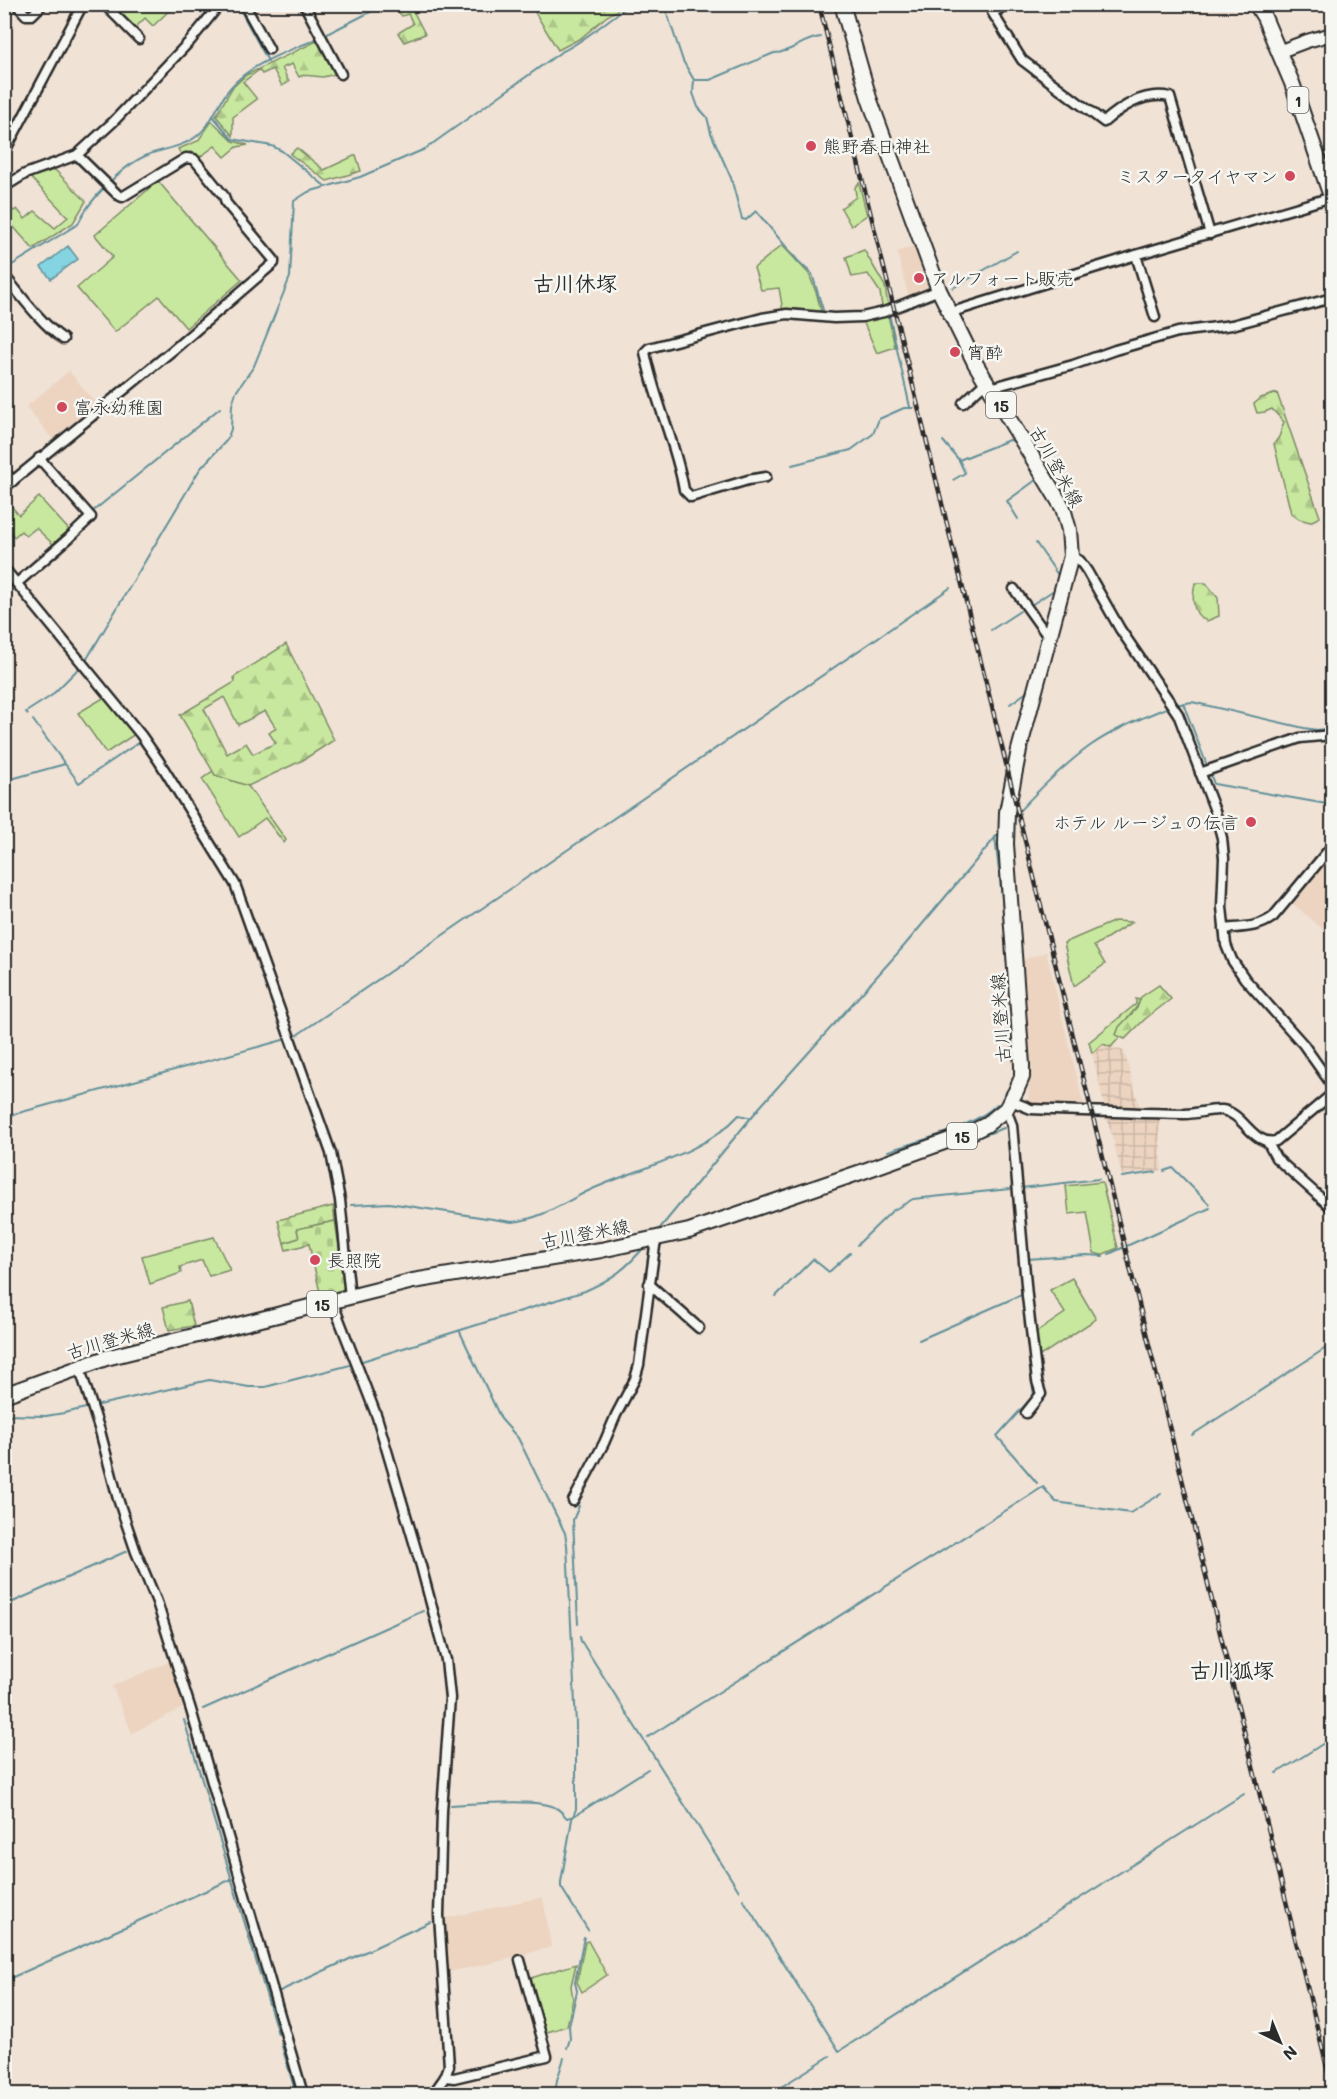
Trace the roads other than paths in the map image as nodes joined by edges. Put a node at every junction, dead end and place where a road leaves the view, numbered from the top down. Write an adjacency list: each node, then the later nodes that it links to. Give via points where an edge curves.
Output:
1 (16, 4): 2 (street, via 26,15 32,15)
2 (43, 4)
3 (83, 4): 16 (street)
4 (104, 4): 12 (street)
5 (220, 4): 17 (street, via 122,113)
6 (244, 4): 13 (street)
7 (304, 4): 15 (street)
8 (842, 4): 23 (main road, 古川登米線 / 15, via 869,98)
9 (1011, 4): 20 (street, via 992,12 1022,60 1104,122 1131,102 1159,94 1170,97)
10 (1256, 4): 14 (main road, 1)
11 (1332, 33): 14 (street)
12 (139, 39)
13 (269, 49)
14 (1278, 52): 19 (main road, 1)
15 (341, 74)
16 (4, 153)
17 (77, 155): 18 (street, via 25,174); 30 (street, via 122,197 186,158 194,159 274,263)
18 (4, 188)
19 (1332, 198): 20 (street)
20 (1210, 234): 21 (street)
21 (1136, 255): 25 (street); 26 (street)
22 (5, 276): 27 (street)
23 (939, 290): 25 (main road, 古川登米線 / 15); 32 (street, via 862,317 778,315 645,352 687,494)
24 (1332, 298): 28 (street, via 1232,325 1178,332 1073,365)
25 (949, 313): 28 (main road, 古川登米線 / 15)
26 (1155, 317)
27 (63, 339)
28 (988, 385): 29 (street); 35 (main road, 古川登米線 / 15, via 1063,508)
29 (963, 403)
30 (39, 458): 33 (street); 37 (street, via 91,517)
31 (4, 471): 33 (street)
32 (766, 477)
33 (13, 480): 34 (street)
34 (4, 488)
35 (1071, 556): 39 (main road, 古川登米線 / 15); 41 (street, via 1087,571 1120,629 1175,709)
36 (4, 568): 37 (street)
37 (15, 580): 51 (street, via 141,735 235,884 331,1153)
38 (1014, 589): 39 (street, via 1044,631)
39 (1051, 633): 46 (main road, 古川登米線 / 15, via 1019,750 1007,812 1005,842 1022,1065 1022,1077)
40 (1332, 735): 41 (street, via 1300,738)
41 (1202, 772): 43 (street, via 1222,838)
42 (1332, 846): 43 (street, via 1273,917 1254,926)
43 (1224, 929): 44 (street, via 1226,945 1245,979 1303,1044)
44 (1332, 1085)
45 (1332, 1094): 47 (street, via 1276,1141)
46 (1008, 1105): 47 (street, via 1189,1114 1223,1110); 49 (main road, 古川登米線 / 15, via 972,1132 722,1220); 56 (street, via 1041,1394)
47 (1268, 1143): 48 (street, via 1276,1158)
48 (1332, 1208)
49 (651, 1239): 50 (street); 51 (main road, 古川登米線 / 15, via 459,1272)
50 (649, 1284): 53 (street); 57 (street, via 635,1379)
51 (350, 1297): 52 (main road, 古川登米線 / 15)
52 (332, 1301): 54 (main road, 古川登米線 / 15); 59 (street, via 377,1418 446,1660 450,1698 439,1915 449,2049)
53 (699, 1328)
54 (79, 1366): 55 (main road, 古川登米線 / 15); 60 (street, via 118,1499 157,1602 191,1710)
55 (4, 1395)
56 (1026, 1413)
57 (573, 1501)
58 (520, 1960): 59 (street, via 547,2056)
59 (445, 2077): 61 (street)
60 (303, 2094)
61 (434, 2094)

